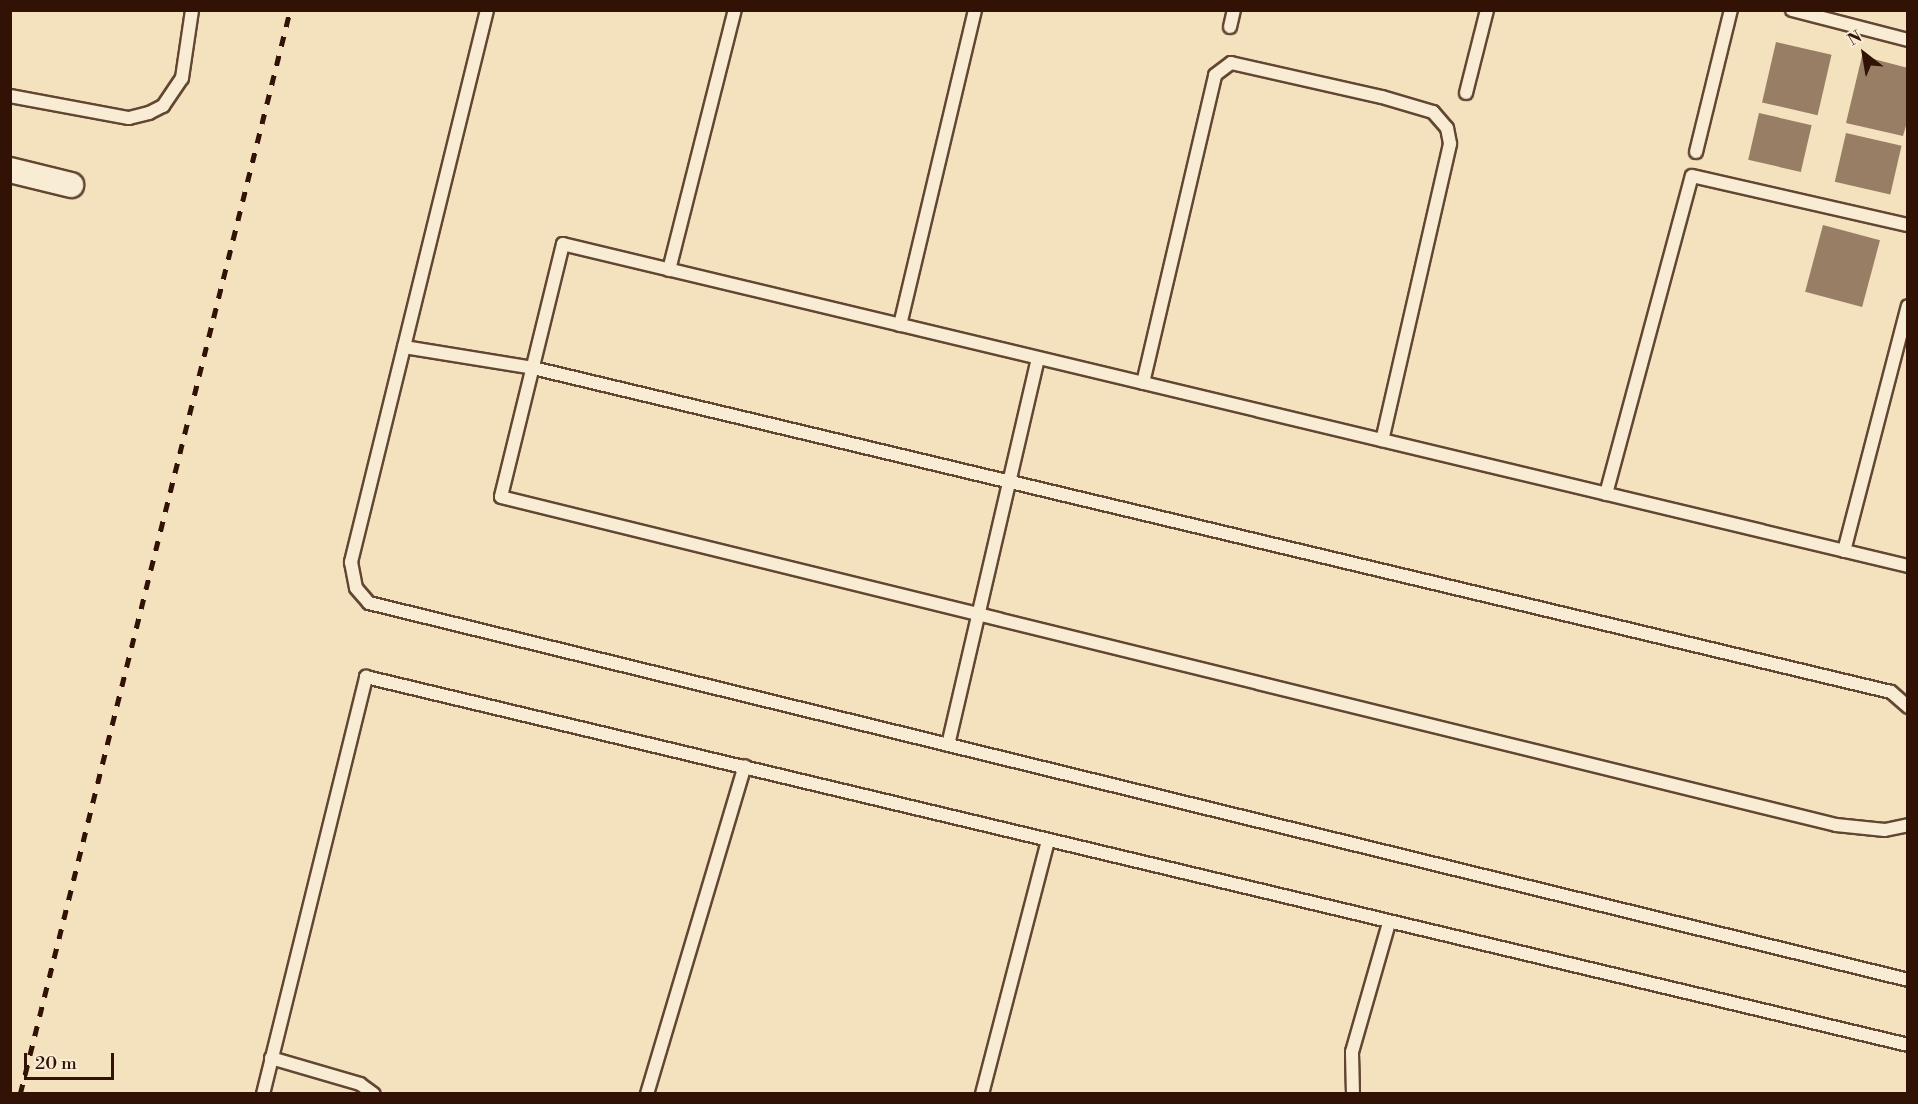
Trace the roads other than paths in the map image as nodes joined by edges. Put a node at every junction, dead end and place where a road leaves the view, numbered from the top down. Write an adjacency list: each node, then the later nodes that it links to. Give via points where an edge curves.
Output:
1 (192, 10): 12 (lane, via 182,78 163,106 149,113 129,118)
2 (487, 10): 20 (lane)
3 (735, 10): 17 (lane)
4 (975, 10): 19 (lane)
5 (1234, 10): 9 (lane)
6 (1487, 10): 11 (lane)
7 (1731, 10): 13 (lane)
8 (1791, 10): 10 (lane)
9 (1230, 27)
10 (1908, 40)
11 (1466, 93)
12 (10, 96)
13 (1696, 152)
14 (10, 170): 15 (street)
15 (71, 185)
16 (1908, 225): 26 (lane, via 1692,176)
17 (669, 270): 19 (lane); 22 (lane, via 563,244)
18 (1908, 306): 27 (lane)
19 (900, 325): 21 (lane)
20 (404, 347): 22 (lane); 31 (lane, via 351,562 356,588 369,603)
21 (1038, 358): 23 (lane); 25 (lane)
22 (533, 368): 25 (lane); 29 (lane, via 501,497)
23 (1143, 383): 24 (lane); 24 (lane, via 1215,75 1231,63 1382,97 1433,112 1447,128 1450,144)
24 (1382, 440): 26 (lane)
25 (1009, 482): 29 (lane); 30 (lane, via 1891,692)
26 (1606, 494): 27 (lane)
27 (1844, 550): 28 (lane)
28 (1908, 566)
29 (977, 615): 31 (lane); 33 (lane, via 1836,825 1885,830)
30 (1908, 707)
31 (948, 745): 36 (lane)
32 (745, 766): 34 (lane); 38 (lane, via 366,677); 41 (lane)
33 (1908, 825)
34 (1048, 841): 35 (lane); 42 (lane)
35 (1389, 923): 37 (lane); 43 (lane, via 1352,1052)
36 (1908, 980)
37 (1908, 1045)
38 (272, 1058): 39 (lane); 40 (lane, via 360,1084)
39 (263, 1094)
40 (374, 1094)
41 (647, 1094)
42 (982, 1094)
43 (1353, 1094)

